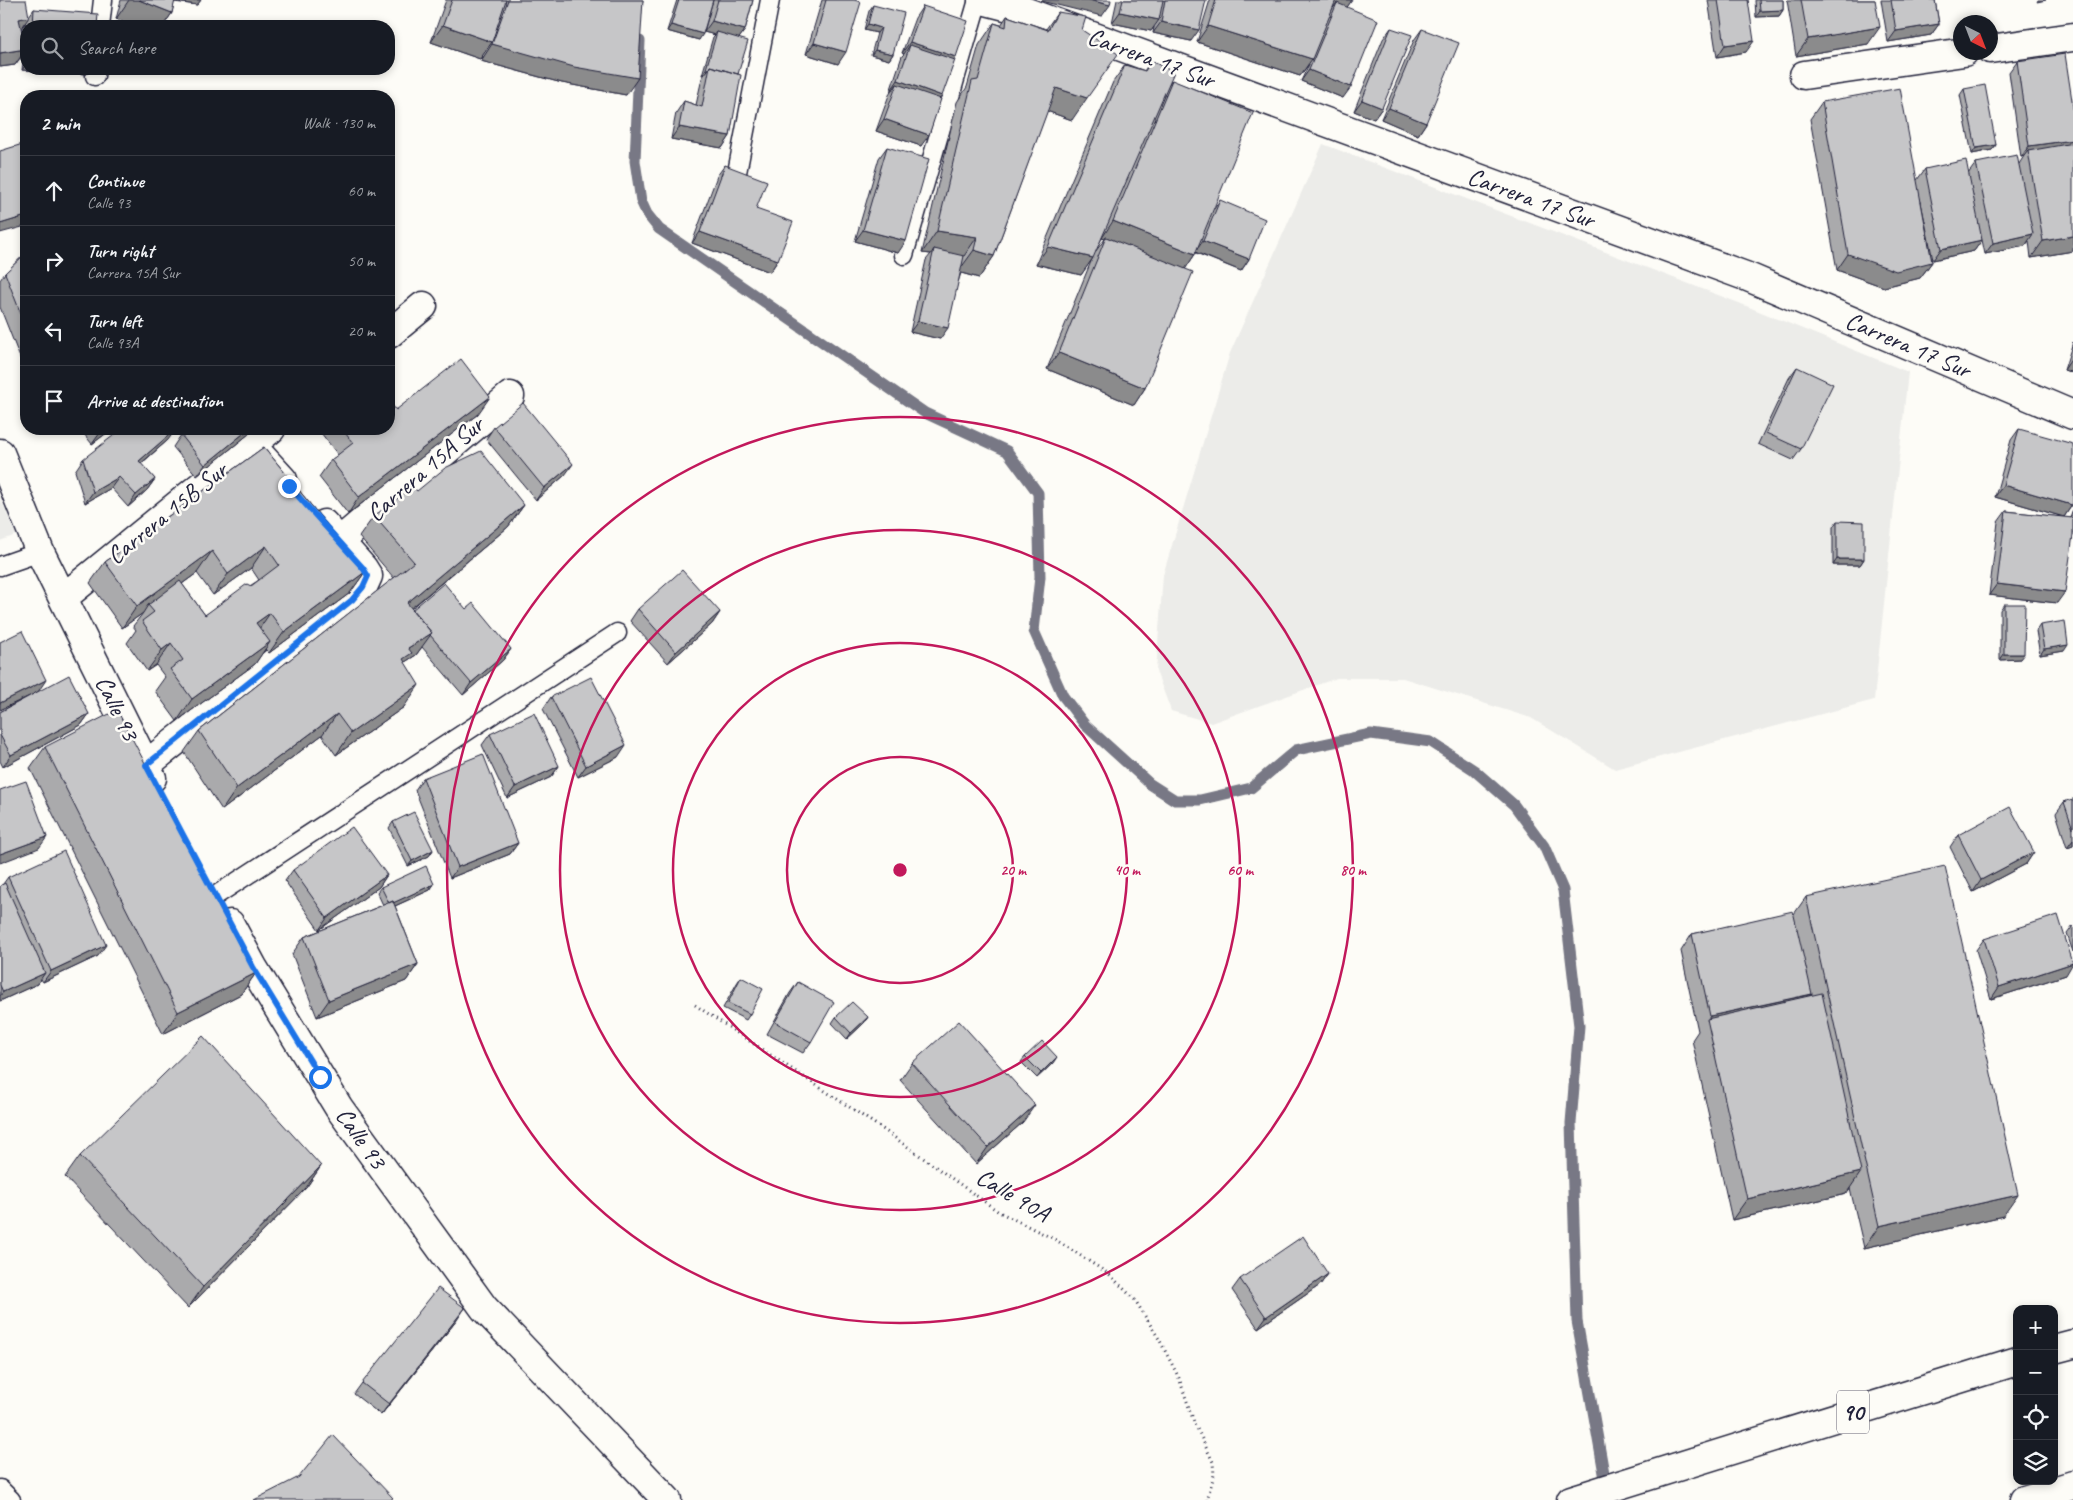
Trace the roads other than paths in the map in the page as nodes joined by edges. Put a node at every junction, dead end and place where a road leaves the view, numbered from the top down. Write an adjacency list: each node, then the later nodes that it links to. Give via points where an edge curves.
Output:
1 (103, 0): 6 (lane)
2 (770, 0): 11 (lane)
3 (978, 0): 12 (lane)
4 (982, 0): 5 (main road, Carrera 17 Sur)
5 (1020, 5): 16 (main road, Carrera 17 Sur, via 1748,278)
6 (101, 20)
7 (2073, 37): 8 (main road)
8 (1998, 48)
9 (1953, 54): 10 (main road)
10 (1804, 76)
11 (735, 183)
12 (904, 255)
13 (423, 306): 14 (main road)
14 (395, 329)
15 (510, 396): 19 (main road, Carrera 15A Sur)
16 (2073, 415)
17 (261, 437): 19 (main road, via 305,504); 22 (main road, Carrera 15B Sur)
18 (0, 453): 20 (main road, Calle 93)
19 (340, 542): 24 (main road, via 368,576 352,600)
20 (40, 552): 21 (lane); 22 (main road, Calle 93)
21 (0, 566)
22 (63, 598): 24 (main road, Calle 93)
23 (617, 633): 26 (lane)
24 (146, 765): 25 (main road, Calle 93)
25 (163, 800)
26 (210, 887): 33 (main road, Calle 93, via 253,967 339,1108 484,1308)
27 (2073, 1344): 28 (main road)
28 (2058, 1348)
29 (2013, 1362): 34 (main road, 90)
30 (2073, 1485): 35 (main road)
31 (0, 1489): 32 (lane)
32 (11, 1500)
33 (667, 1500)
34 (1571, 1500)
35 (2024, 1500)

